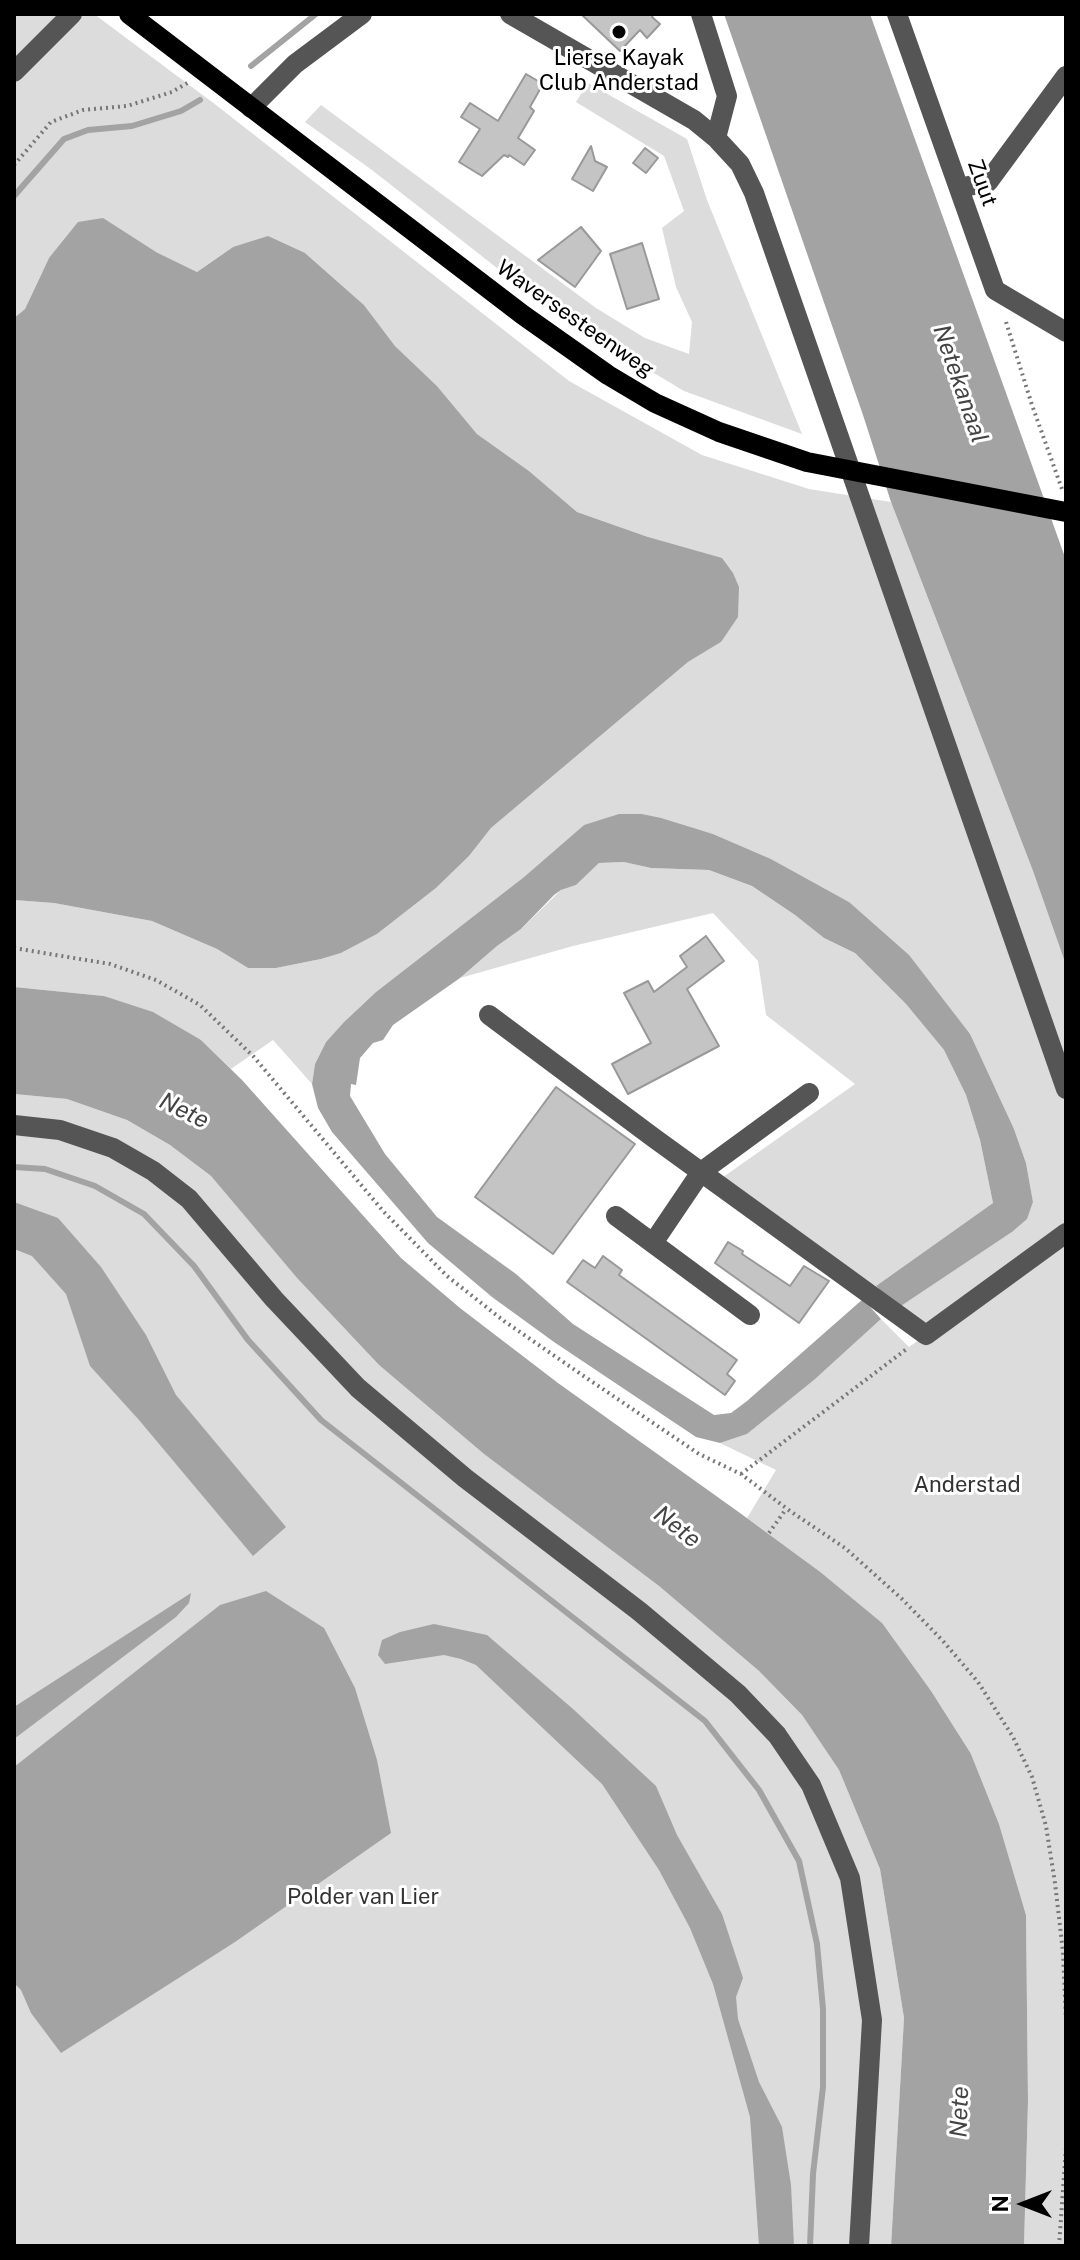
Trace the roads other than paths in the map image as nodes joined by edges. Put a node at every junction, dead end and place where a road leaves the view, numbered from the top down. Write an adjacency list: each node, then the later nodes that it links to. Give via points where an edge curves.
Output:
1 (72, 14): 7 (street)
2 (129, 14): 9 (main road, Waversesteenweg)
3 (362, 14): 9 (street, via 295,64)
4 (510, 14): 10 (street, via 694,120)
5 (701, 14): 10 (street, via 727,96)
6 (897, 14): 11 (street, Zuut)
7 (14, 72)
8 (1066, 76): 11 (street, via 988,182)
9 (251, 108): 13 (main road, Waversesteenweg, via 523,315 655,403 807,462)
10 (716, 138): 15 (street, via 740,164 754,193)
11 (959, 188): 12 (street, Zuut, via 995,290)
12 (1066, 332)
13 (1066, 512)
14 (489, 1015): 18 (street)
15 (1066, 1089)
16 (809, 1093): 18 (street)
17 (14, 1125): 23 (street, via 60,1130 113,1148 189,1199 358,1388 639,1611 738,1694 777,1735 811,1785 850,1878 857,1920 872,2020)
18 (701, 1172): 20 (street, via 926,1335); 21 (street)
19 (616, 1216): 21 (street)
20 (1066, 1233)
21 (653, 1243): 22 (street)
22 (750, 1315)
23 (859, 2246)

